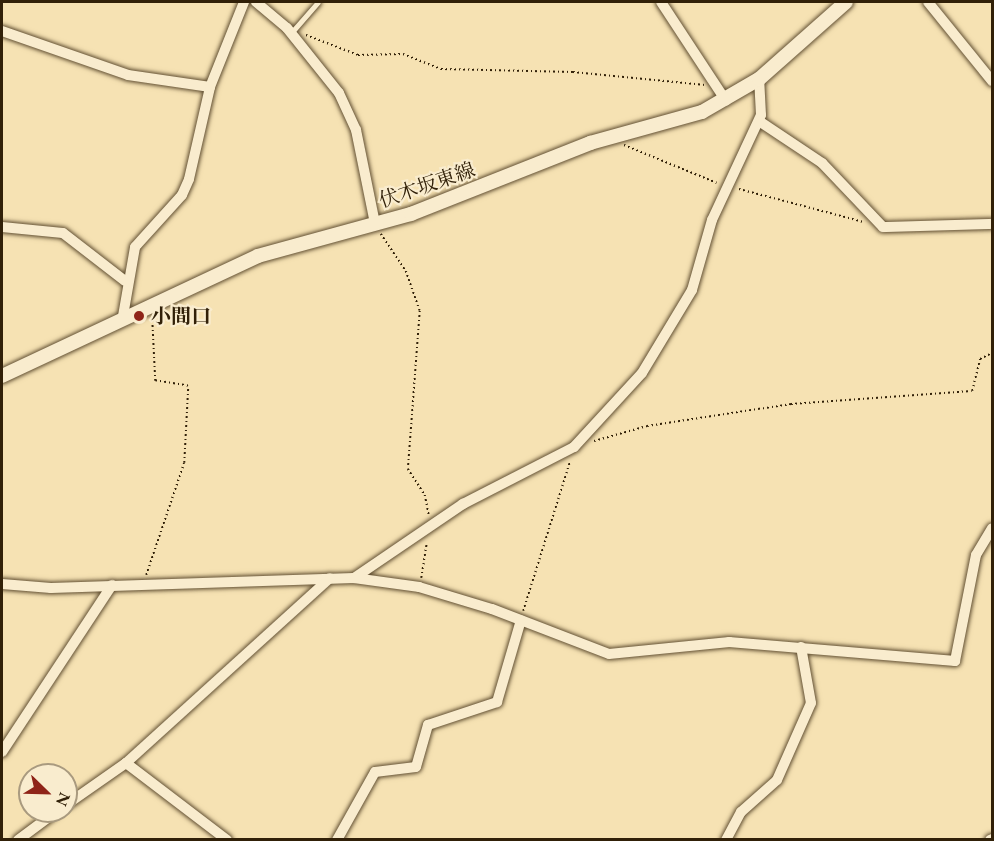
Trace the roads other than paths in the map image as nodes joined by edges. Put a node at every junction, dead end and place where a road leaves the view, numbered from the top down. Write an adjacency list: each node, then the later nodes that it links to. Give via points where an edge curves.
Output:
1 (244, 2): 11 (street)
2 (256, 2): 8 (street)
3 (318, 2): 8 (lane)
4 (661, 2): 12 (street)
5 (846, 2): 9 (main road, 伏木坂東線)
6 (928, 2): 10 (street)
7 (2, 31): 11 (street, via 128,75)
8 (293, 31): 14 (street, via 339,93 356,130)
9 (759, 79): 12 (main road, 伏木坂東線); 13 (street)
10 (993, 81)
11 (210, 87): 17 (street, via 182,195 135,247)
12 (726, 101): 14 (main road, 伏木坂東線, via 610,138 450,201)
13 (759, 121): 15 (street, via 815,157 880,226); 22 (street, via 712,220 692,290 642,373 574,447 503,481)
14 (375, 223): 18 (main road, 伏木坂東線, via 258,256)
15 (993, 224)
16 (2, 227): 17 (street, via 63,233)
17 (125, 281): 18 (street)
18 (123, 316): 19 (main road, 伏木坂東線)
19 (2, 376)
20 (993, 528): 26 (street, via 976,555 955,661)
21 (330, 578): 22 (street); 24 (street); 28 (street)
22 (354, 578): 25 (street, via 419,587)
23 (2, 584): 24 (street)
24 (112, 585): 27 (street)
25 (521, 620): 26 (street, via 609,654 729,642); 33 (street, via 497,702 428,725 416,767 375,772)
26 (801, 647): 34 (street, via 811,703 777,780 741,812)
27 (2, 752)
28 (126, 763): 29 (street); 32 (street)
29 (78, 797)
30 (41, 823): 31 (street)
31 (18, 840)
32 (227, 840)
33 (337, 840)
34 (726, 840)

